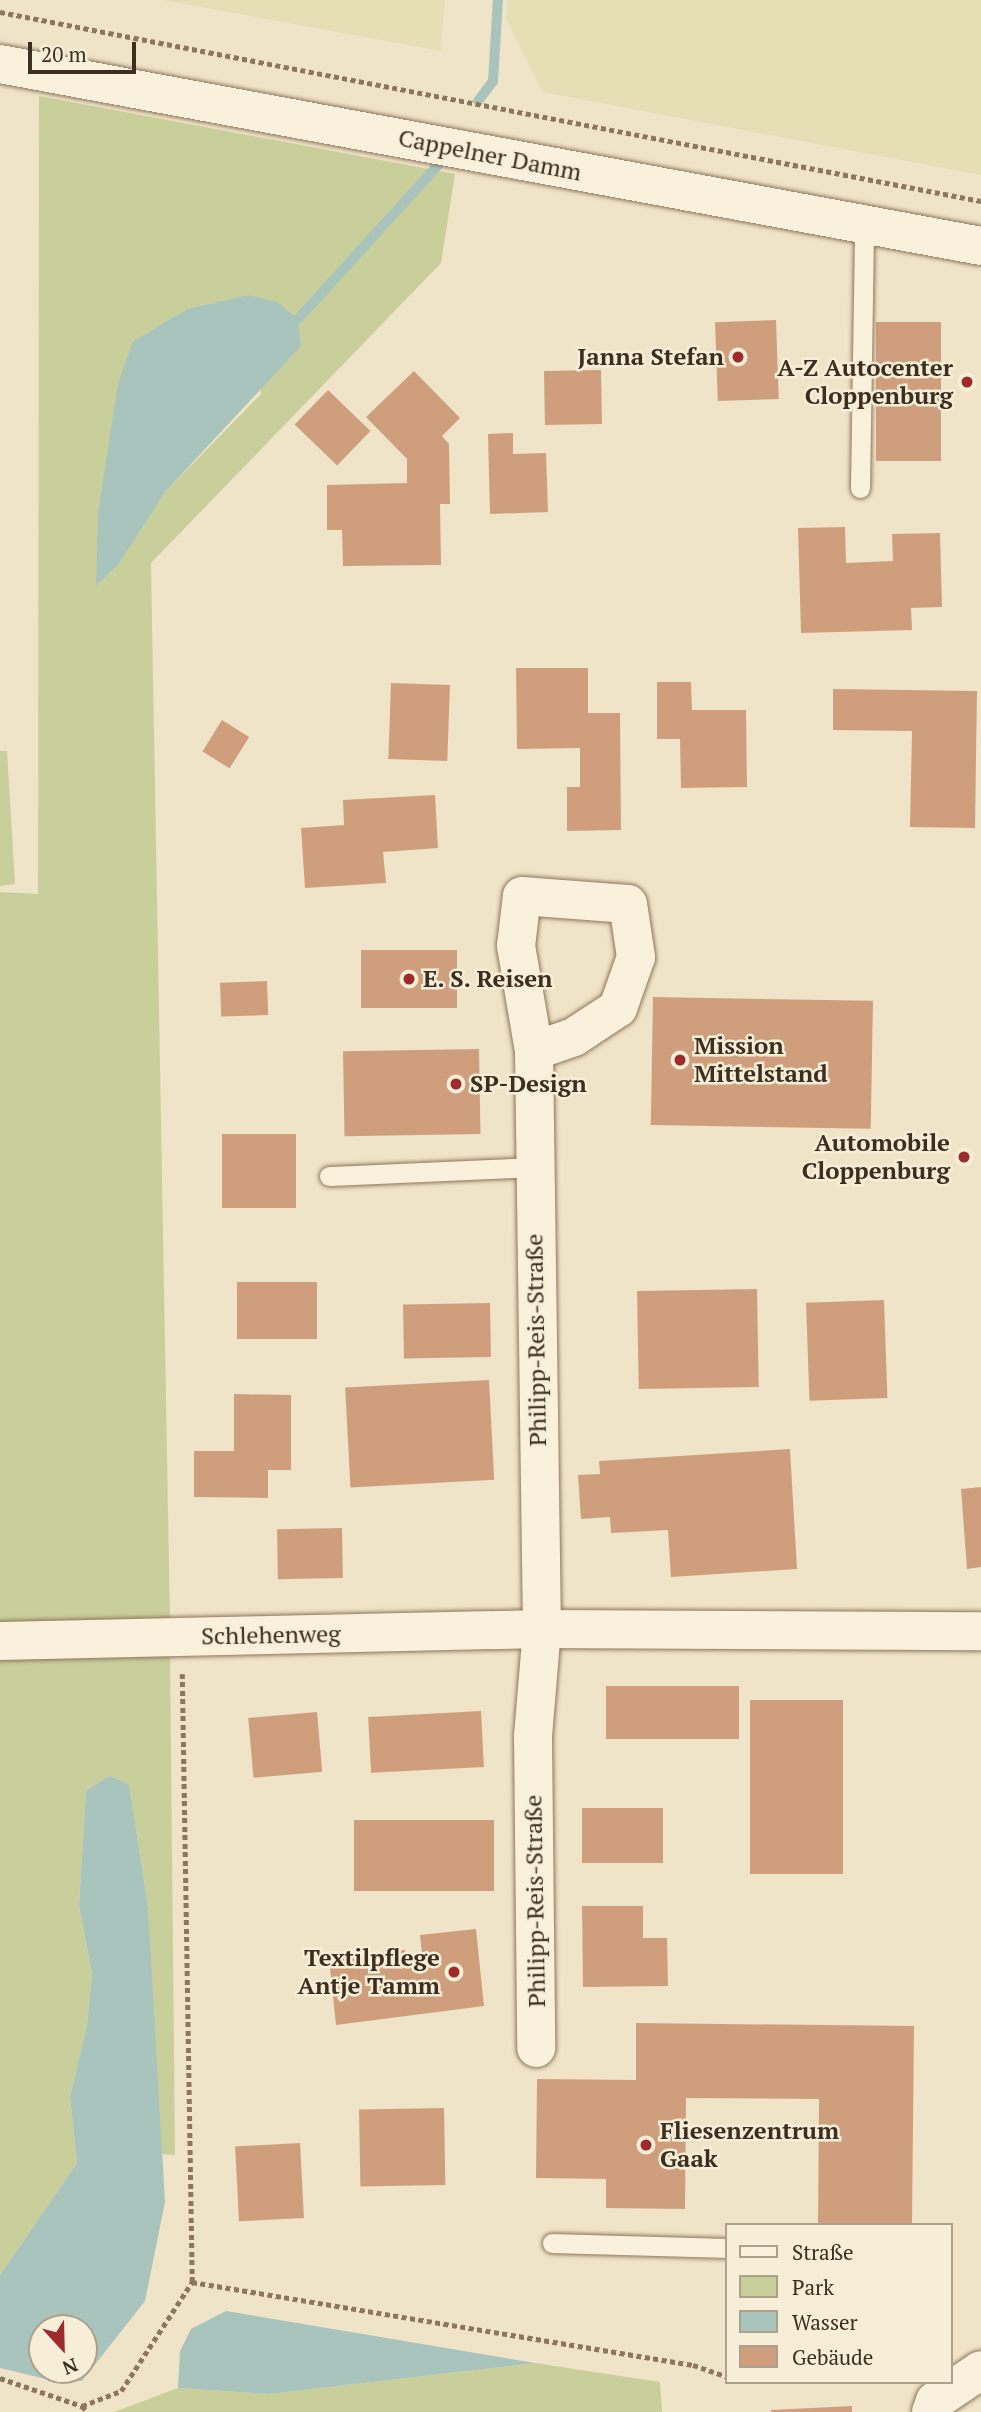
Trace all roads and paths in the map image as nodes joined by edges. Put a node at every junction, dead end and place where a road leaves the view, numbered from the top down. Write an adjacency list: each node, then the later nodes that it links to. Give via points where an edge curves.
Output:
1 (0, 12): 3 (path)
2 (0, 64): 4 (street, Cappelner Damm)
3 (981, 201)
4 (864, 224): 5 (street, Cappelner Damm); 6 (lane)
5 (981, 246)
6 (860, 488)
7 (534, 1051): 8 (street, Philipp-Reis-Straße)
8 (532, 1167): 9 (lane); 10 (street, Philipp-Reis-Straße)
9 (329, 1177)
10 (542, 1629): 11 (street); 12 (street, Schlehenweg); 14 (street, Philipp-Reis-Straße, via 533,1736)
11 (981, 1631)
12 (182, 1638): 13 (street, Schlehenweg); 17 (path, via 184,2059)
13 (0, 1641)
14 (536, 2048)
15 (552, 2243): 16 (lane)
16 (726, 2248)
17 (192, 2282): 19 (path, via 679,2362); 21 (path, via 121,2392)
18 (971, 2371): 23 (street, via 935,2401)
19 (726, 2377)
20 (0, 2378): 21 (path)
21 (82, 2406): 22 (path)
22 (88, 2412)
23 (931, 2412)

